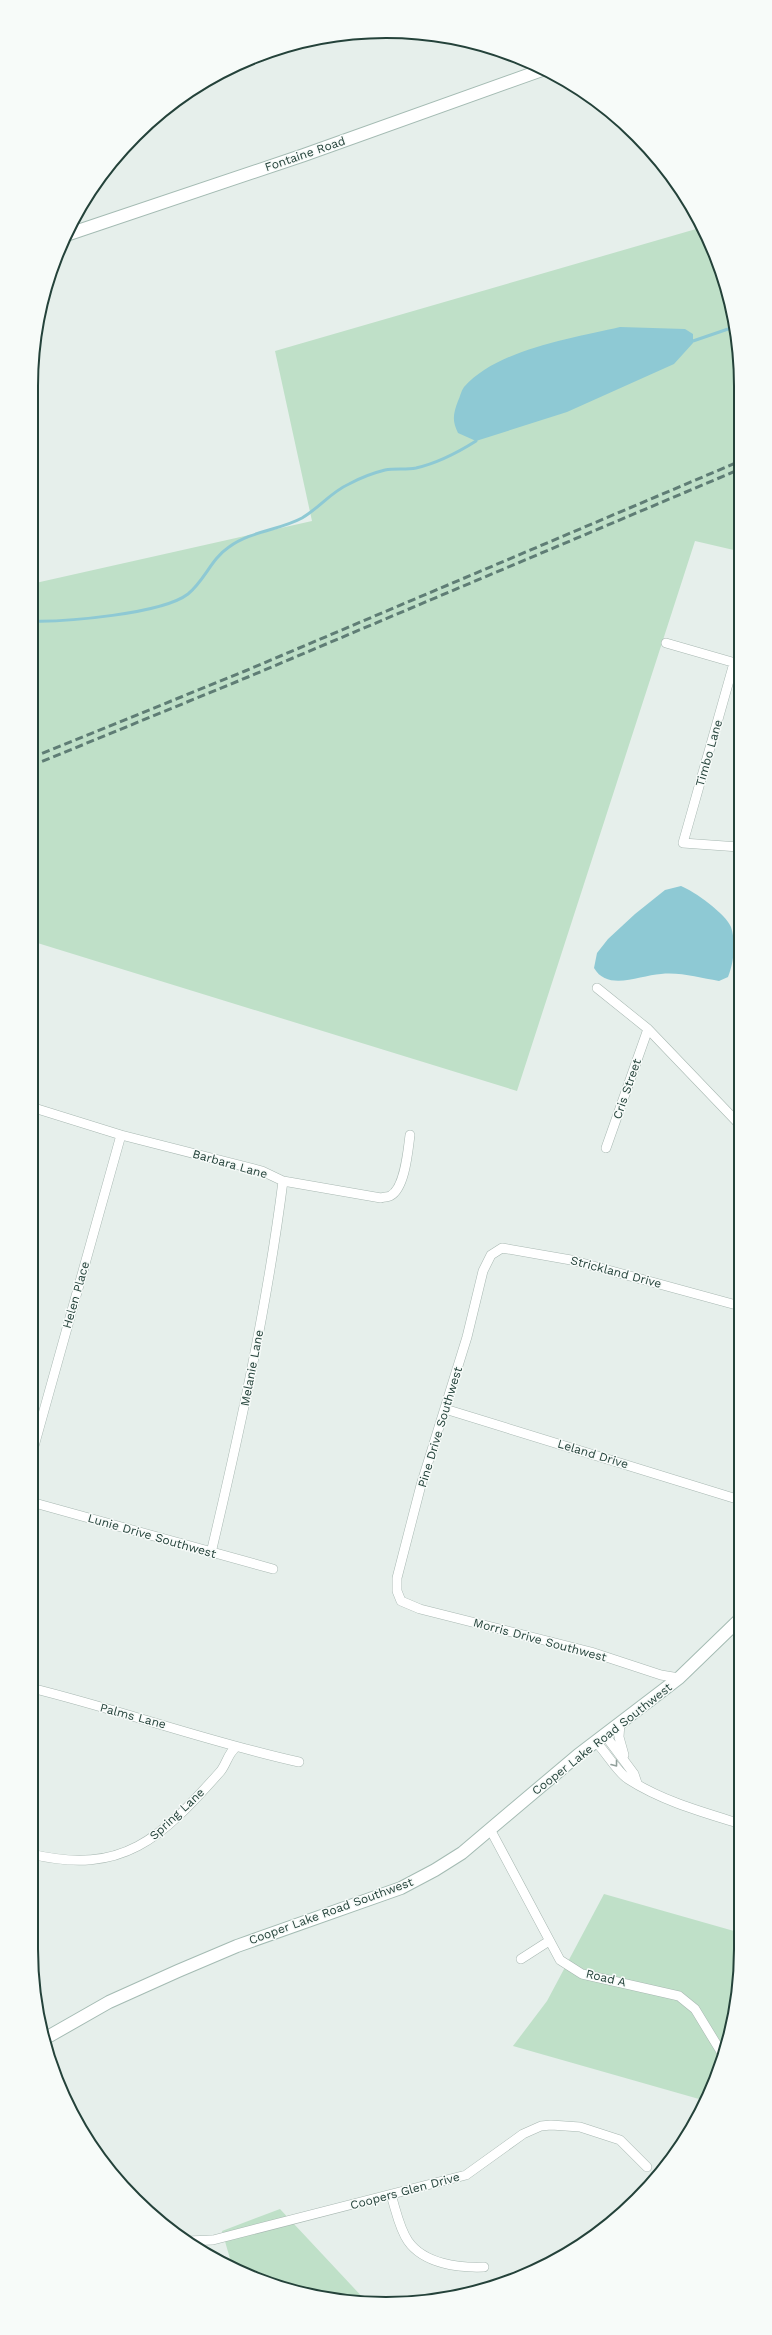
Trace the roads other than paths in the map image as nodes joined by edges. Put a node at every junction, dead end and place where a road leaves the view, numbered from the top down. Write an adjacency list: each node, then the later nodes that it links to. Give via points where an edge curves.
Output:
1 (536, 72): 2 (street, Fontaine Road, via 304,155)
2 (74, 232)
3 (666, 643): 4 (street)
4 (734, 662)
5 (734, 670): 6 (street, Timbo Lane, via 684,843)
6 (734, 847)
7 (596, 988): 8 (street)
8 (648, 1029): 10 (street); 13 (street, Cris Street)
9 (38, 1109): 11 (street, Barbara Lane)
10 (734, 1119)
11 (121, 1135): 14 (street, Barbara Lane, via 262,1171); 18 (street, Helen Place)
12 (410, 1135): 14 (street, Barbara Lane, via 402,1179 398,1189 390,1196 365,1196)
13 (606, 1148)
14 (283, 1181): 21 (street, Melanie Lane, via 272,1262 253,1366)
15 (492, 1255): 16 (street, Strickland Drive, via 502,1248 557,1257); 17 (street, Pine Drive Southwest, via 483,1271 467,1337)
16 (734, 1304)
17 (445, 1409): 19 (street, Leland Drive); 23 (street, Pine Drive Southwest, via 396,1578)
18 (38, 1431)
19 (734, 1498)
20 (38, 1504): 21 (street, Lunie Drive Southwest)
21 (211, 1553): 22 (street, Lunie Drive Southwest)
22 (273, 1569)
23 (401, 1601): 25 (street, Morris Drive Southwest, via 420,1609 583,1650 661,1675)
24 (734, 1625): 25 (street, Cooper Lake Road Southwest)
25 (679, 1678): 27 (street, Cooper Lake Road Southwest)
26 (38, 1690): 29 (street, Palms Lane, via 130,1714)
27 (620, 1723): 28 (street, Cooper Lake Road Southwest); 31 (street, via 619,1737)
28 (601, 1738): 31 (street); 32 (street, one-way to 32, via 627,1779); 34 (street, Cooper Lake Road Southwest)
29 (235, 1748): 30 (street, Palms Lane); 35 (street, Spring Lane, via 221,1771 192,1803 157,1836 142,1845 105,1858 82,1862)
30 (299, 1762)
31 (626, 1762): 32 (street)
32 (637, 1783): 33 (street, via 652,1794 680,1806)
33 (734, 1822)
34 (490, 1829): 36 (street, Road A); 38 (street, Cooper Lake Road Southwest, via 462,1853 401,1888 224,1951 109,2002)
35 (38, 1856)
36 (549, 1942): 37 (street); 39 (street, Road A, via 560,1960 582,1974 679,1996 695,2009)
37 (521, 1959)
38 (49, 2036)
39 (719, 2049)
40 (647, 2167): 41 (street, Coopers Glen Drive, via 620,2140 580,2128 541,2126 523,2134 466,2175)
41 (392, 2195): 42 (street, Coopers Glen Drive, via 213,2240); 43 (street, via 403,2232 408,2242 420,2253 435,2261 471,2268)
42 (198, 2241)
43 (484, 2267)

